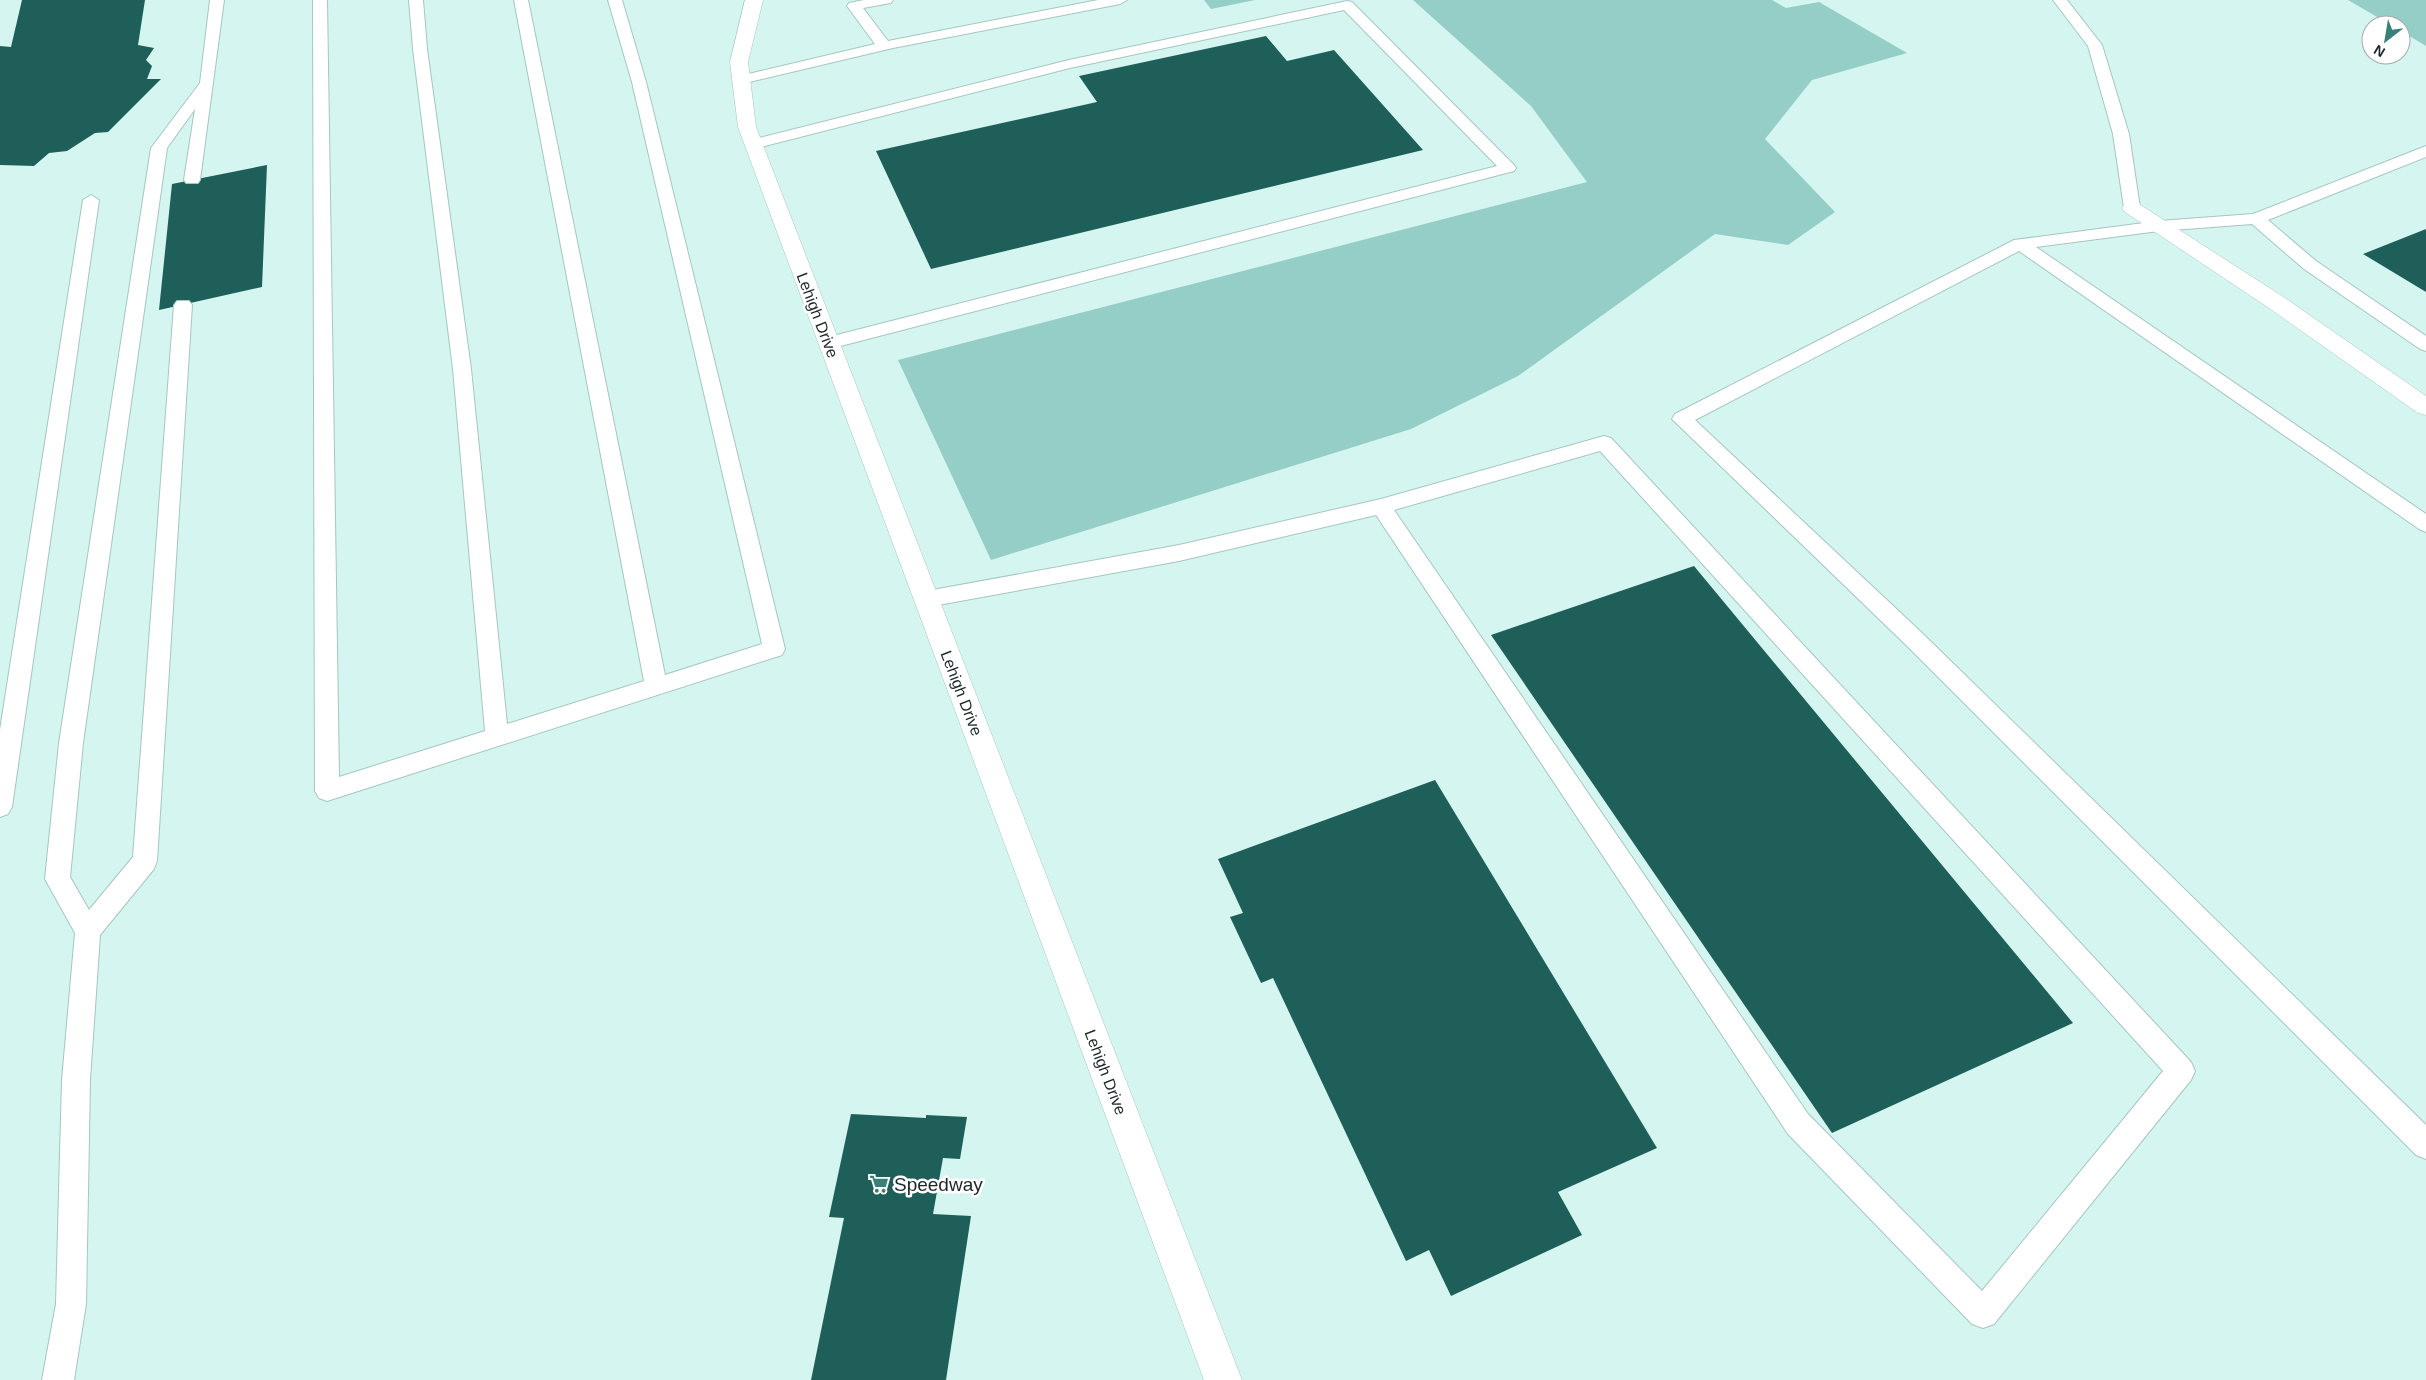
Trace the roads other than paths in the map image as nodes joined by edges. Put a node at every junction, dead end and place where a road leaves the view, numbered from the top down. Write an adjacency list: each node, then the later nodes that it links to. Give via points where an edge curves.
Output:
1 (217, 0): 12 (lane)
2 (320, 0): 29 (lane, via 327,790)
3 (416, 0): 29 (lane, via 462,369)
4 (521, 0): 28 (lane)
5 (615, 0): 28 (lane, via 641,92 774,649)
6 (754, 0): 11 (street, Lehigh Drive, via 739,62)
7 (886, 0): 10 (lane, via 854,6)
8 (1120, 0): 10 (lane)
9 (2060, 0): 17 (lane, via 2095,45 2121,134)
10 (884, 46): 11 (lane)
11 (741, 80): 13 (street, Lehigh Drive, via 747,126)
12 (207, 83): 15 (lane); 31 (lane, via 159,148 71,743 57,879)
13 (754, 144): 22 (street, Lehigh Drive); 22 (lane, via 1069,64 1346,6 1508,168)
14 (2426, 151): 18 (lane)
15 (192, 180)
16 (91, 200): 30 (lane)
17 (2132, 208): 19 (street)
18 (2256, 219): 19 (lane); 23 (lane, via 2310,265)
19 (2160, 226): 20 (lane); 24 (street, via 2278,303)
20 (2020, 244): 26 (lane); 32 (lane, via 1682,419 1913,638)
21 (183, 305): 31 (lane, via 145,861)
22 (829, 343): 27 (street, Lehigh Drive)
23 (2426, 345)
24 (2426, 407)
25 (1381, 506): 25 (lane, via 1798,1124 1983,1313 2181,1071 1604,443); 27 (lane, via 1179,553)
26 (2426, 524)
27 (927, 600): 34 (street, Lehigh Drive)
28 (656, 686): 29 (lane)
29 (497, 737)
30 (0, 807)
31 (88, 931): 33 (lane, via 76,1080 71,1304)
32 (2426, 1145)
33 (58, 1380)
34 (1223, 1380)

